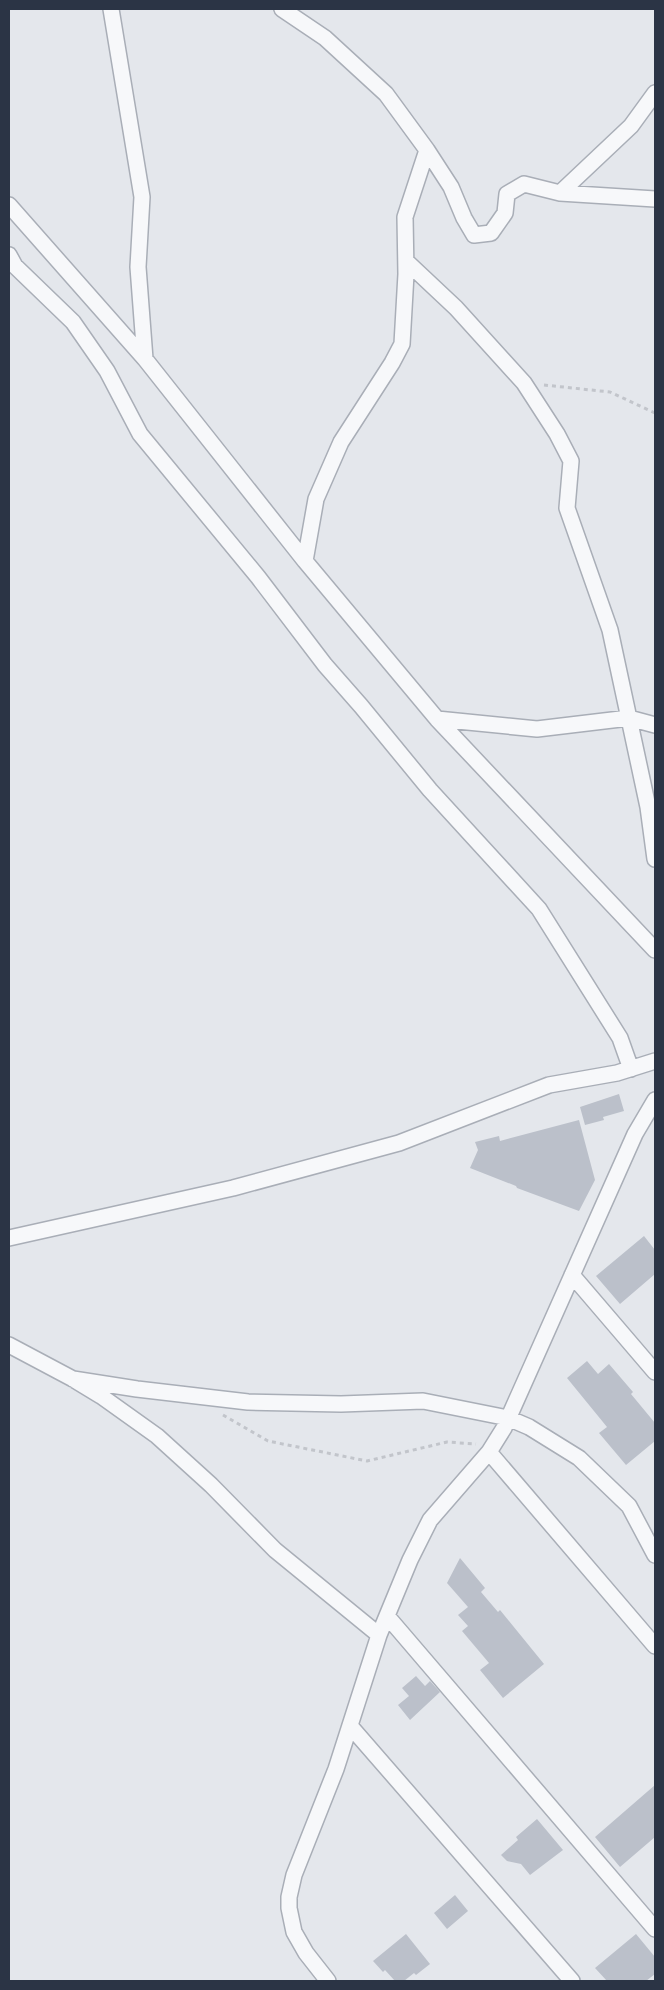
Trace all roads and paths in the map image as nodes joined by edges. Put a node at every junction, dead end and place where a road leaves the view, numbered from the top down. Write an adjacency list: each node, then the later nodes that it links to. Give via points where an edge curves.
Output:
1 (111, 9): 10 (street, via 142,197 138,267)
2 (282, 9): 4 (street, via 325,38 386,94)
3 (655, 93): 5 (street, via 631,126)
4 (427, 150): 5 (street, via 452,186 474,235 491,233 505,213 507,194 524,184); 9 (street, via 405,216)
5 (560, 193): 6 (street)
6 (655, 199)
7 (9, 205): 10 (street)
8 (9, 255): 20 (street, via 15,266 73,322 107,371 140,434 258,577 325,665 430,790 539,909 620,1038)
9 (406, 261): 11 (street, via 456,308); 13 (street, via 402,344 341,442 316,499)
10 (145, 359): 13 (street)
11 (524, 383): 12 (path, via 610,392); 14 (street, via 572,461 567,508 610,630)
12 (655, 413)
13 (305, 561): 15 (street)
14 (629, 718): 15 (street, via 538,729); 16 (street); 17 (street, via 648,807)
15 (437, 719): 18 (street)
16 (655, 724)
17 (655, 859)
18 (655, 950)
19 (655, 1061): 20 (street)
20 (631, 1069): 22 (street, via 549,1085 399,1143 233,1188)
21 (653, 1110): 23 (street, via 634,1134)
22 (9, 1238)
23 (572, 1275): 25 (street); 28 (street)
24 (9, 1345): 26 (street)
25 (655, 1372)
26 (73, 1379): 28 (street, via 248,1402 341,1404 423,1401); 32 (street, via 157,1436 212,1485 275,1550)
27 (218, 1413): 29 (path, via 268,1441 367,1461 447,1442)
28 (508, 1418): 29 (street); 30 (street, via 529,1426 579,1458 629,1506)
29 (491, 1449): 31 (street, via 430,1520); 33 (street)
30 (655, 1555)
31 (387, 1616): 32 (street); 35 (street)
32 (379, 1635): 34 (street)
33 (655, 1646)
34 (351, 1727): 36 (street, via 294,1875 289,1897 294,1932); 37 (street)
35 (655, 1930)
36 (328, 1981)
37 (572, 1981)

